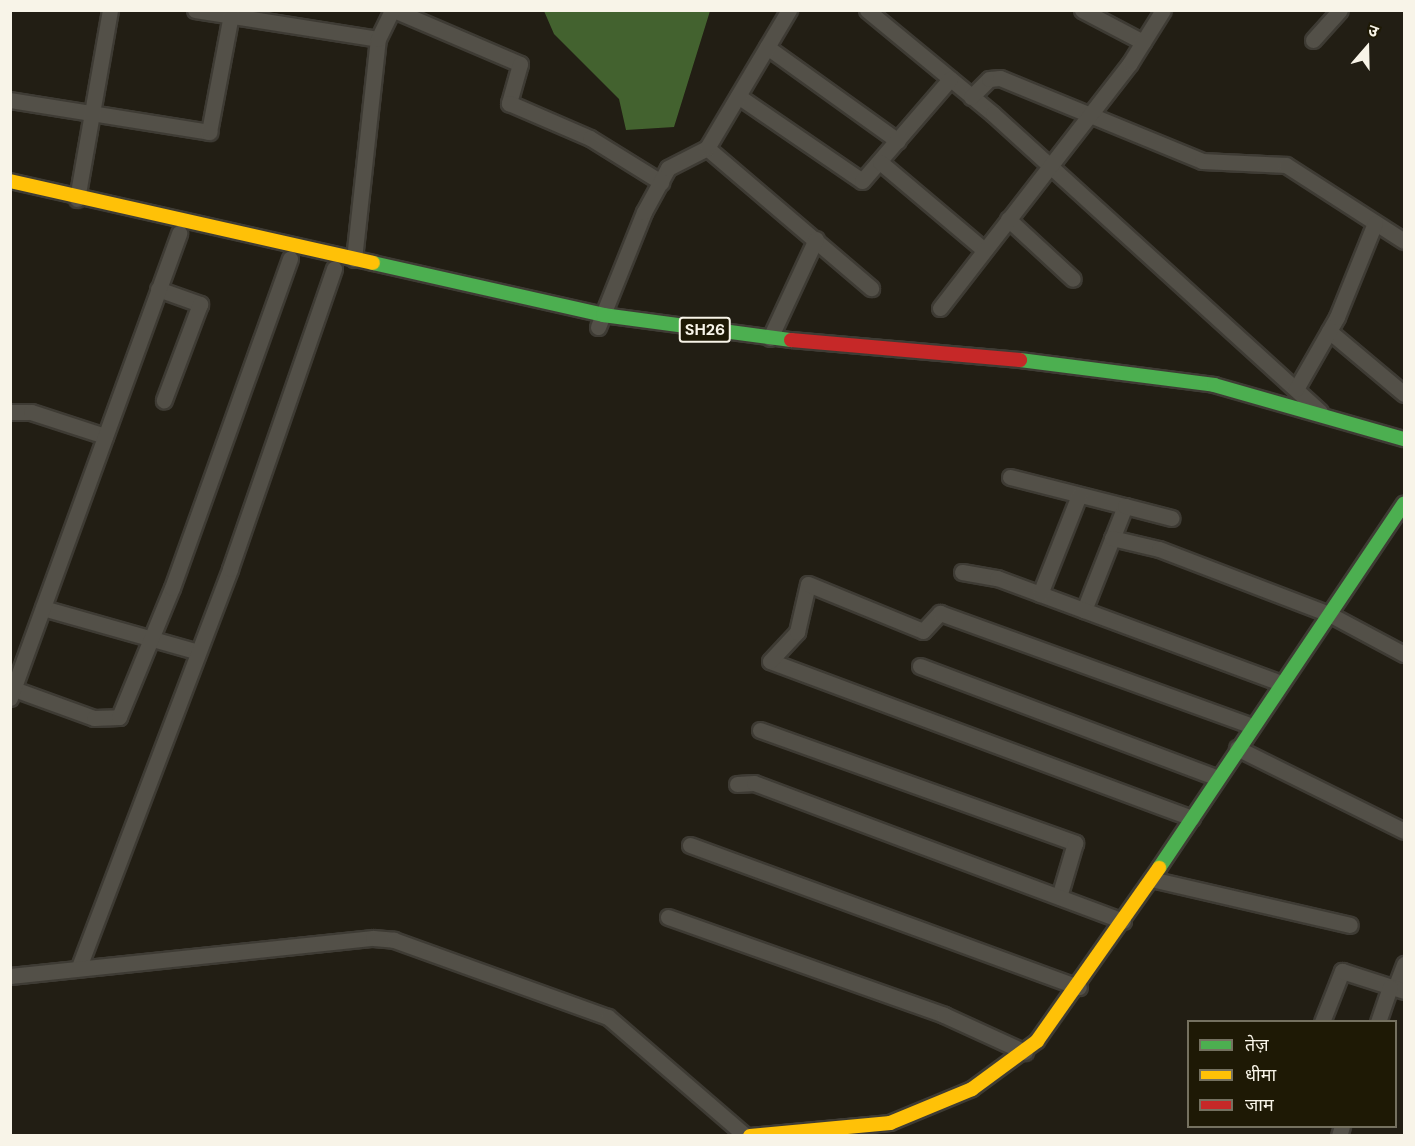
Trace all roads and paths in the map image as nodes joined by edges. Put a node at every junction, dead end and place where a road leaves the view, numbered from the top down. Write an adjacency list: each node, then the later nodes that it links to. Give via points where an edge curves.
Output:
1 (110, 10): 18 (street)
2 (195, 10): 9 (street)
3 (393, 10): 10 (street); 25 (street, via 520,64 508,103 590,138)
4 (789, 10): 13 (street)
5 (867, 10): 14 (street)
6 (1082, 10): 12 (street)
7 (1163, 10): 12 (street)
8 (1340, 10): 11 (street)
9 (239, 13): 10 (street); 18 (street, via 209,132)
10 (378, 39): 35 (street)
11 (1313, 40)
12 (1143, 42): 19 (street)
13 (767, 47): 15 (street); 20 (street)
14 (950, 79): 16 (street); 20 (street)
15 (738, 96): 21 (street); 22 (street, via 860,181)
16 (971, 97): 19 (street, via 989,79 1000,78); 23 (street)
17 (10, 100): 18 (street)
18 (91, 111): 26 (street)
19 (1088, 116): 23 (street); 29 (street, via 1202,161 1294,168)
20 (898, 141): 22 (street)
21 (707, 148): 25 (street, via 668,168); 31 (street)
22 (880, 162): 33 (street)
23 (1046, 166): 28 (street); 44 (street)
24 (10, 181): 26 (main road, SH26)
25 (661, 182): 41 (street)
26 (77, 199): 35 (main road, SH26)
27 (33, 202): 30 (main road, SH26)
28 (1008, 219): 33 (street); 37 (street)
29 (1375, 223): 32 (street); 42 (street)
30 (179, 233): 34 (main road, SH26); 38 (street)
31 (816, 239): 39 (street); 43 (street)
32 (1404, 241)
33 (984, 250): 40 (street)
34 (290, 259): 36 (main road, SH26); 64 (street)
35 (354, 259): 41 (main road, SH26)
36 (334, 269): 41 (main road, SH26); 65 (street)
37 (1073, 279)
38 (158, 288): 46 (street, via 200,304); 50 (street)
39 (871, 288)
40 (940, 308)
41 (601, 321): 43 (main road, SH26); 49 (main road, SH26, via 685,341 1207,396 1258,406)
42 (1329, 331): 44 (street); 45 (street)
43 (770, 338): 48 (main road, SH26, via 1066,364 1214,385)
44 (1296, 389): 48 (street)
45 (1404, 394)
46 (164, 400)
47 (10, 412): 50 (street, via 31,412)
48 (1325, 416): 49 (street); 51 (main road, SH26)
49 (1346, 435): 52 (main road, SH26)
50 (105, 436): 61 (street)
51 (1404, 439)
52 (1404, 454)
53 (1010, 477): 54 (street)
54 (1078, 495): 56 (street); 60 (street)
55 (1404, 504): 63 (main road)
56 (1125, 506): 57 (street); 58 (street)
57 (1171, 518)
58 (1112, 538): 62 (street); 63 (street, via 1159,549)
59 (962, 572): 60 (street, via 997,578)
60 (1040, 594): 62 (street)
61 (43, 608): 64 (street); 69 (street)
62 (1084, 610): 68 (street)
63 (1329, 614): 66 (street); 68 (main road)
64 (151, 639): 65 (street); 69 (street, via 127,705 112,720)
65 (198, 652): 84 (street)
66 (1404, 654)
67 (920, 666): 73 (street)
68 (1281, 683): 70 (main road)
69 (12, 693)
70 (1252, 726): 72 (main road); 75 (street, via 940,613 922,631 808,584 797,632 770,661)
71 (760, 730): 79 (street, via 1075,843)
72 (1237, 748): 73 (main road); 76 (street)
73 (1218, 778): 75 (main road)
74 (737, 784): 79 (street, via 754,783)
75 (1191, 818): 78 (main road)
76 (1404, 831)
77 (690, 845): 86 (street)
78 (1151, 879): 81 (main road); 82 (street)
79 (1059, 897): 81 (street)
80 (668, 917): 90 (street, via 944,1016)
81 (1123, 921): 86 (main road)
82 (1350, 925)
83 (1404, 964): 87 (street)
84 (79, 967): 85 (street); 91 (street, via 373,938 394,940 608,1017)
85 (10, 976)
86 (1079, 987): 90 (main road)
87 (1397, 989): 88 (street, via 1341,971); 89 (street)
88 (1323, 1020)
89 (1379, 1020)
90 (1025, 1052): 91 (main road, via 972,1089 890,1123)
91 (748, 1136)

